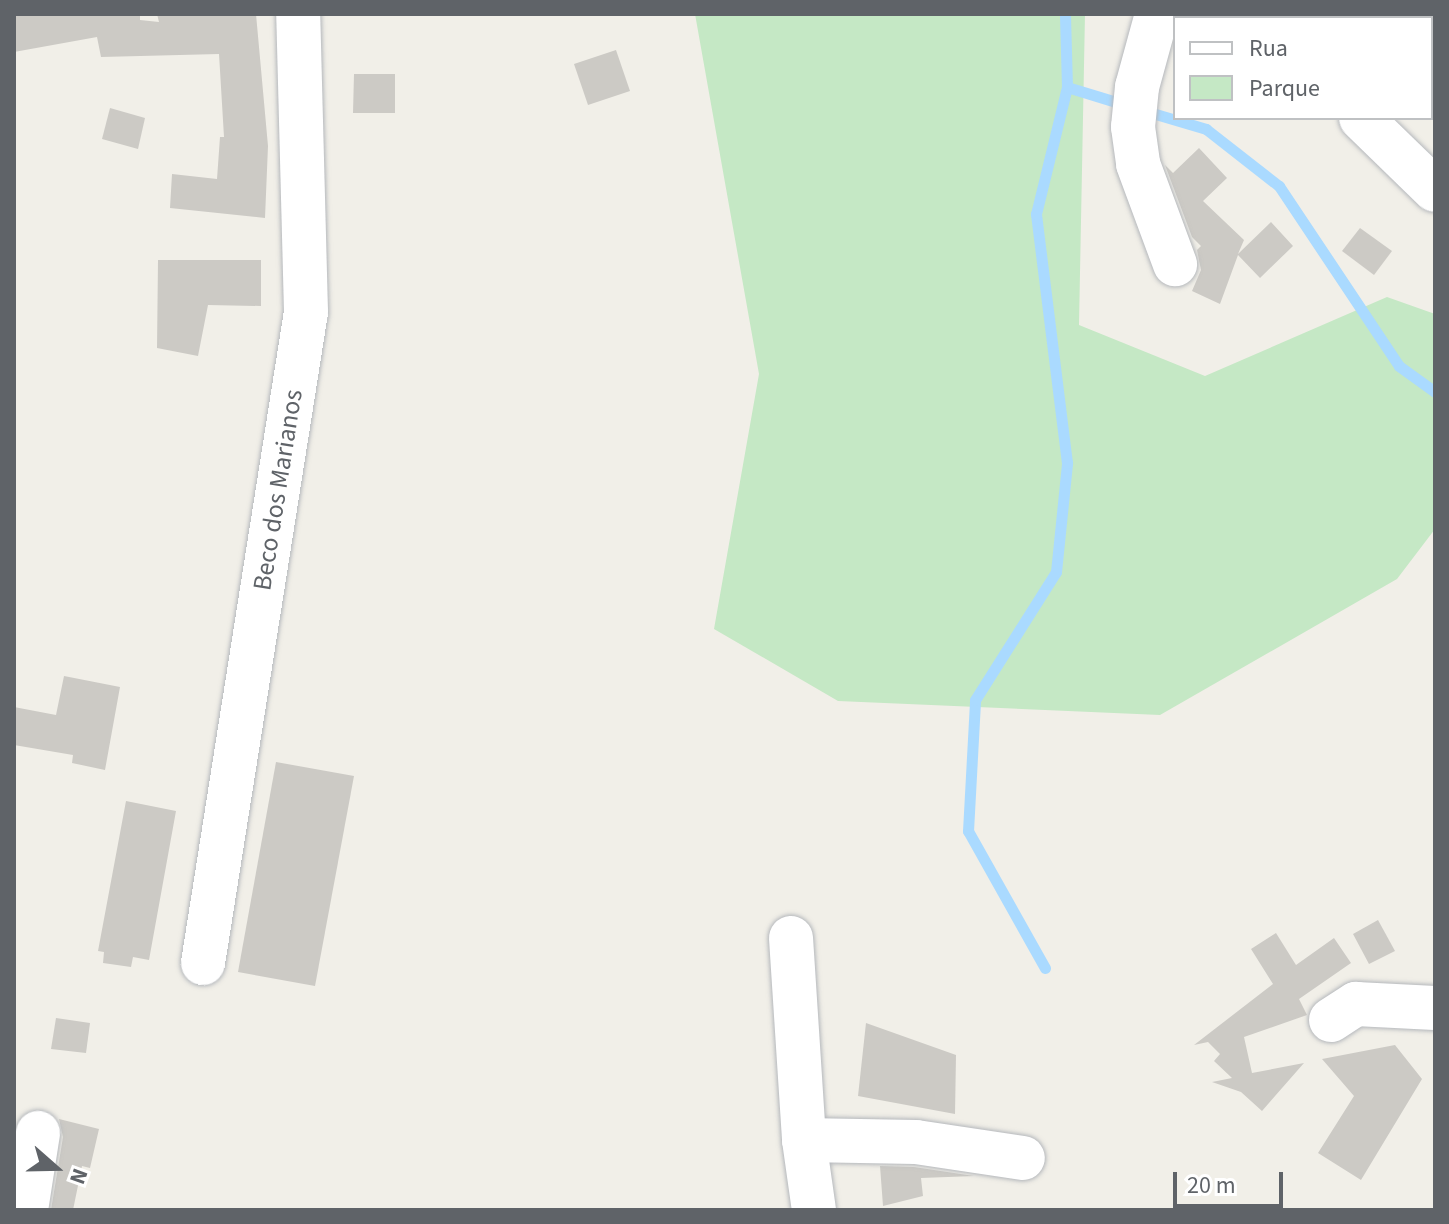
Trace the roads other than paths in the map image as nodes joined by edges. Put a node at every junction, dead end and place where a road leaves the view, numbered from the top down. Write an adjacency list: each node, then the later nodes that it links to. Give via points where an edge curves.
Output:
1 (298, 14): 7 (street, Beco dos Marianos, via 306,312)
2 (1157, 14): 5 (street, via 1135,107 1138,164)
3 (1363, 120): 4 (street)
4 (1435, 190)
5 (1175, 264)
6 (791, 938): 11 (street)
7 (203, 963)
8 (1435, 1008): 9 (street, via 1356,1004)
9 (1331, 1020)
10 (38, 1133): 13 (street)
11 (804, 1140): 12 (street, via 916,1142); 14 (street)
12 (1023, 1158)
13 (26, 1210)
14 (814, 1210)

